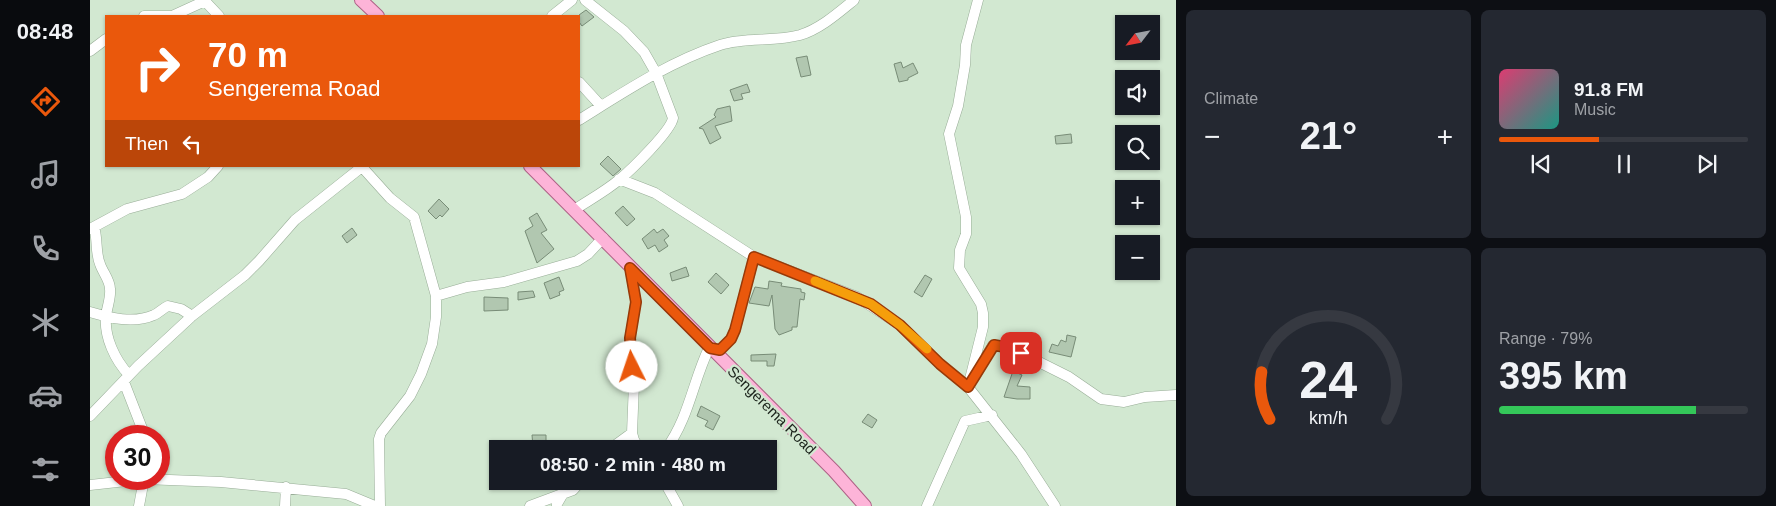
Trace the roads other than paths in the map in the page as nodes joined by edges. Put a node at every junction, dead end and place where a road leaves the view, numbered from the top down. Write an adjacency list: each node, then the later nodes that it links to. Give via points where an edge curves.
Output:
1 (204, 0): 7 (street); 8 (street)
2 (361, 0): 9 (main road)
3 (572, 0): 10 (street)
4 (585, 0): 13 (street, via 635,42)
5 (854, 0): 13 (street, via 820,26 799,35 722,44)
6 (978, 0): 32 (street, via 966,45 966,65 958,106 949,134 966,217 959,268 977,296 982,313 982,327)
7 (174, 15)
8 (218, 15)
9 (377, 15)
10 (553, 15)
11 (105, 40): 12 (street)
12 (90, 51)
13 (656, 73): 15 (street); 20 (street, via 673,113 672,124)
14 (580, 83): 15 (street)
15 (601, 106): 16 (street)
16 (580, 119)
17 (217, 167): 22 (street, via 182,194 126,209)
18 (531, 167): 21 (main road, Sengerema Road)
19 (357, 168): 26 (street, via 414,217); 28 (street, via 295,220 245,275)
20 (619, 179): 21 (street); 24 (street, via 655,194)
21 (574, 210): 23 (main road, Sengerema Road)
22 (92, 228): 29 (street, via 97,235 99,262 110,283)
23 (603, 238): 25 (main road, Sengerema Road); 26 (street, via 577,261 504,282 467,287)
24 (754, 257): 30 (street, via 731,339 720,350); 32 (street, via 871,304 900,325)
25 (630, 268): 30 (main road, Sengerema Road); 37 (street, via 636,302 630,338 634,383)
26 (436, 296): 52 (street, via 432,344 421,374 410,396 379,440)
27 (90, 312): 29 (street)
28 (192, 316): 29 (street, via 168,306 150,316); 31 (street)
29 (106, 317): 31 (street, via 115,356)
30 (710, 348): 40 (street, via 700,368 687,412); 56 (main road, Sengerema Road)
31 (127, 378): 34 (street); 36 (street)
32 (968, 387): 33 (street, via 994,345 1010,348 1069,377 1101,399 1124,402); 35 (street)
33 (1176, 395)
34 (90, 416)
35 (992, 416): 57 (street, via 965,421); 58 (street, via 1022,454)
36 (142, 425)
37 (632, 433): 38 (street); 39 (street)
38 (622, 440)
39 (635, 440)
40 (672, 440)
41 (170, 480): 44 (street)
42 (105, 483): 43 (street)
43 (90, 485)
44 (286, 487): 50 (street); 51 (street, via 346,494)
45 (142, 490): 49 (street)
46 (573, 490): 48 (street)
47 (669, 490): 55 (street)
48 (564, 492): 53 (street); 54 (street)
49 (140, 506)
50 (285, 506)
51 (375, 506)
52 (380, 506)
53 (530, 506)
54 (557, 506)
55 (678, 506)
56 (866, 506)
57 (927, 506)
58 (1055, 506)

